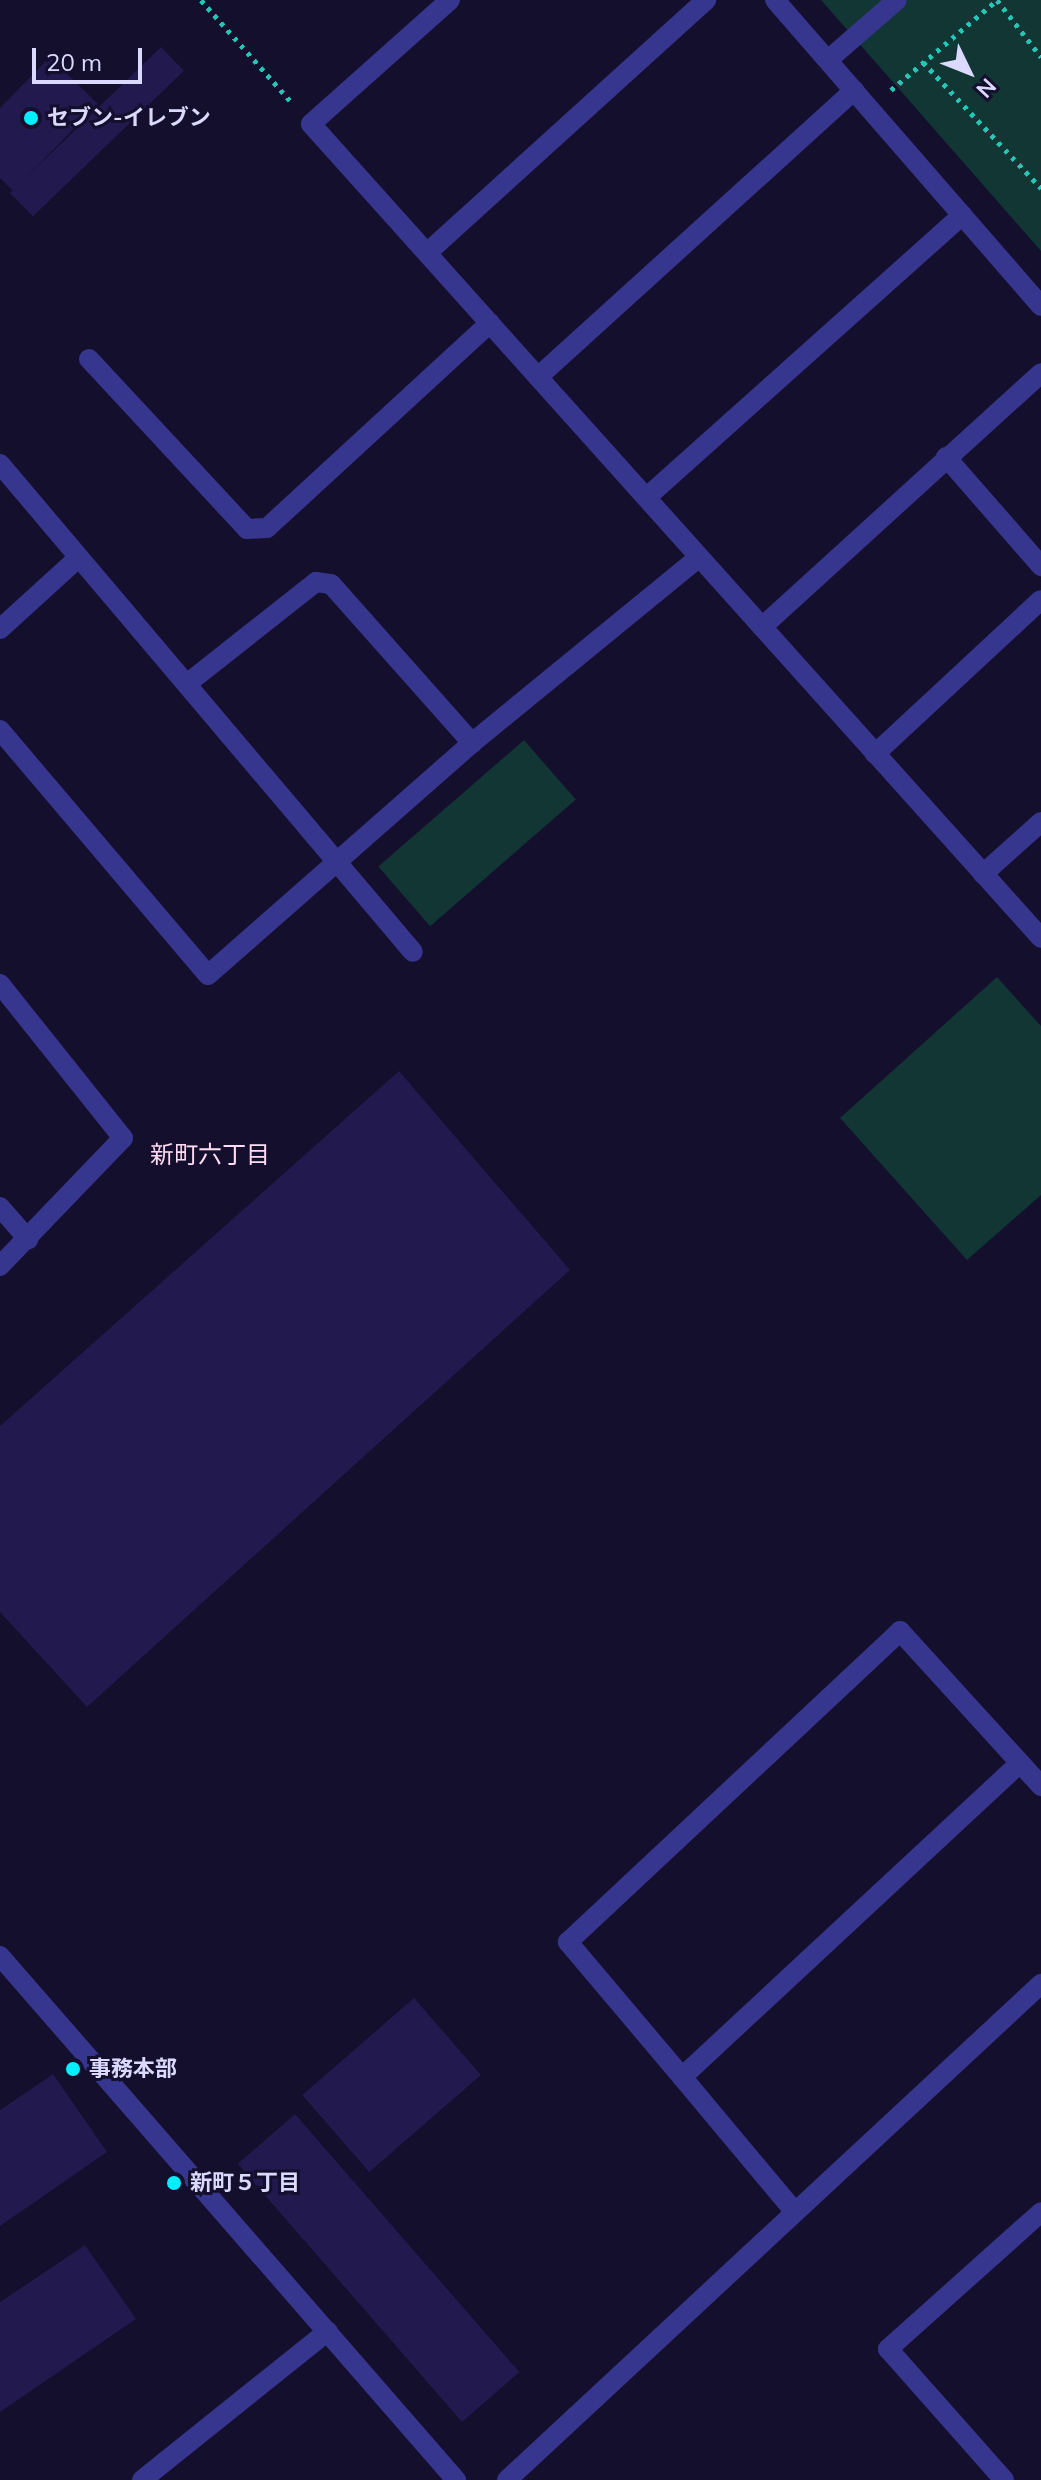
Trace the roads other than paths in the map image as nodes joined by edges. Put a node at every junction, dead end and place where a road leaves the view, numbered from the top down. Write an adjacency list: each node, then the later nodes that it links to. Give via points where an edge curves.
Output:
1 (450, 0): 8 (street, via 311,124)
2 (706, 0): 8 (street)
3 (775, 0): 5 (street)
4 (897, 0): 5 (street)
5 (828, 60): 6 (street)
6 (854, 90): 7 (street); 13 (street)
7 (962, 215): 9 (street); 16 (street)
8 (427, 253): 10 (street)
9 (1041, 306)
10 (490, 323): 11 (street, via 267,528 247,529); 13 (street)
11 (89, 359)
12 (1041, 373): 14 (street)
13 (538, 377): 16 (street)
14 (946, 457): 19 (street); 21 (street)
15 (0, 464): 18 (street)
16 (647, 497): 17 (street)
17 (699, 557): 21 (street); 25 (street)
18 (78, 558): 22 (street); 23 (street)
19 (1041, 566)
20 (1041, 600): 26 (street)
21 (762, 627): 26 (street)
22 (0, 629)
23 (188, 683): 25 (street, via 316,582 331,584); 28 (street)
24 (0, 730): 28 (street, via 208,975)
25 (472, 743): 28 (street)
26 (875, 754): 29 (street)
27 (1041, 822): 29 (street)
28 (337, 861): 31 (street)
29 (983, 874): 30 (street)
30 (1041, 938)
31 (413, 952)
32 (0, 984): 34 (street, via 123,1138)
33 (0, 1207): 34 (street)
34 (28, 1239): 35 (street)
35 (0, 1266)
36 (1020, 1763): 37 (street); 40 (street); 40 (street, via 900,1631 568,1942)
37 (1041, 1786)
38 (0, 1956): 43 (street)
39 (1041, 1984): 41 (street)
40 (682, 2077): 41 (street)
41 (795, 2212): 46 (street)
42 (1041, 2212): 47 (street, via 888,2349)
43 (328, 2331): 44 (street); 45 (street)
44 (142, 2480)
45 (456, 2480)
46 (507, 2480)
47 (1004, 2480)

